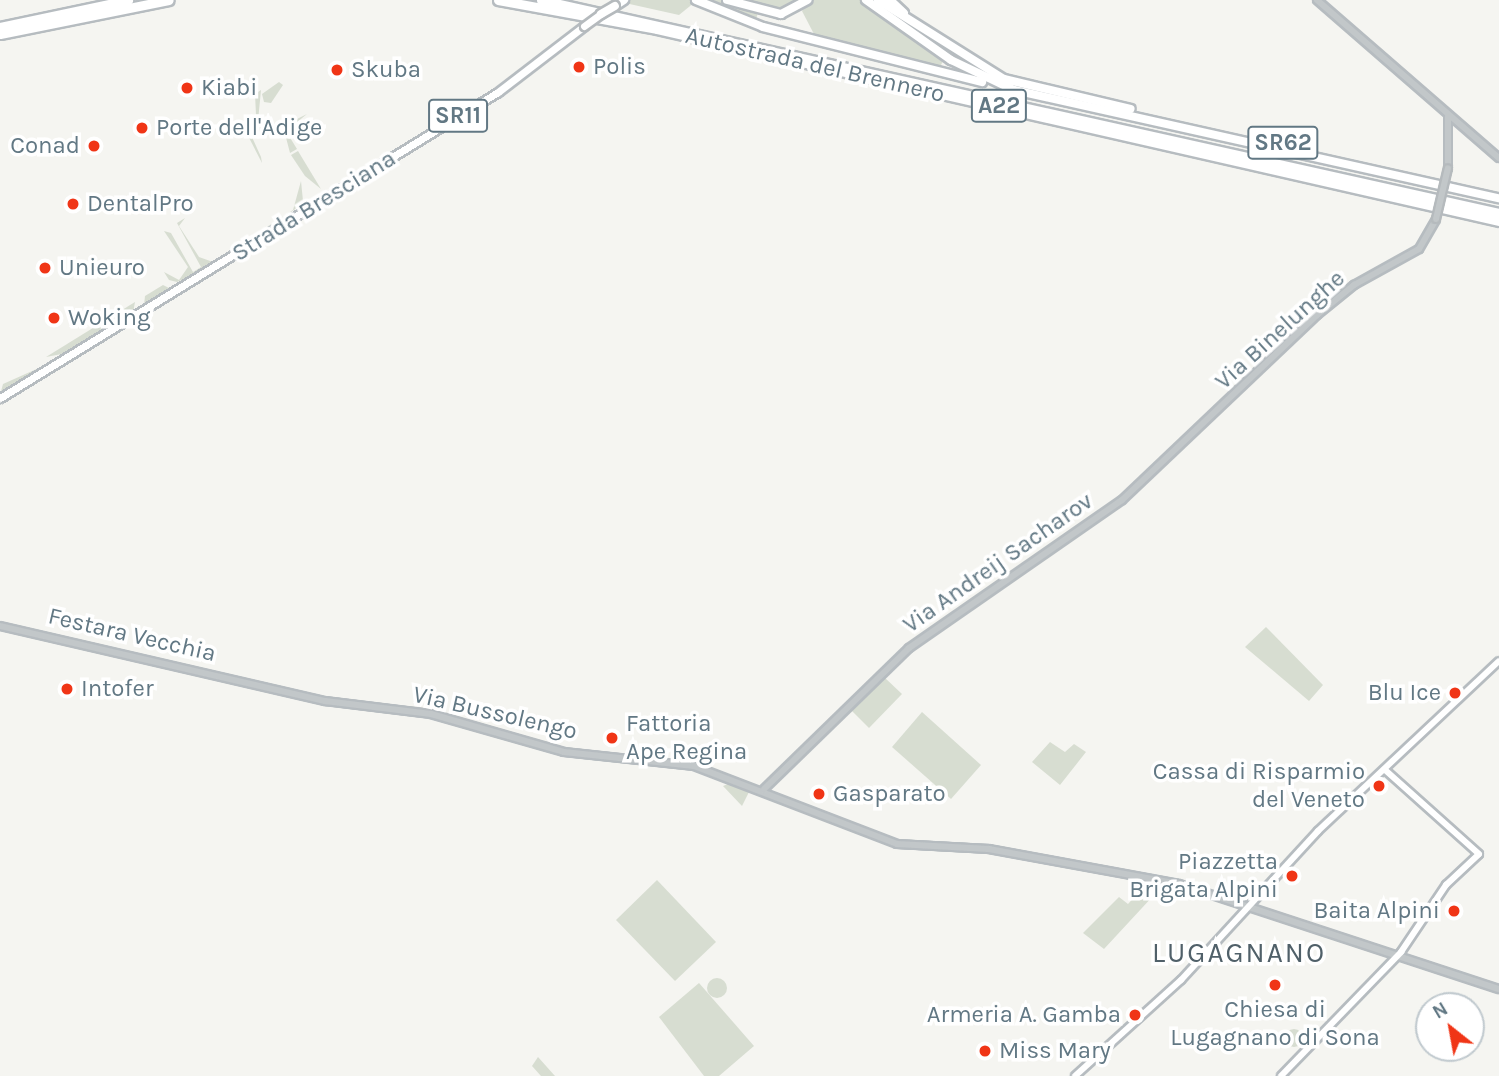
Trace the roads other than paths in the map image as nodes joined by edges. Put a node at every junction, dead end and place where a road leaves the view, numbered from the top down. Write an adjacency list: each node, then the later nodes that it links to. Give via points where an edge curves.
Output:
1 (128, 0): 15 (highway)
2 (169, 0): 17 (highway)
3 (498, 0): 24 (highway, Autostrada del Brennero / A22, via 670,32)
4 (541, 0): 23 (highway, Autostrada del Brennero / A22)
5 (624, 0): 13 (highway)
6 (696, 0): 18 (highway, via 763,27)
7 (727, 0): 8 (highway, via 781,14)
8 (807, 0)
9 (866, 0): 18 (highway, SR62, via 951,60)
10 (878, 0): 16 (highway, SR62)
11 (890, 0): 16 (highway)
12 (1317, 0): 19 (street)
13 (615, 2): 14 (highway, bridge)
14 (601, 14): 25 (main road, Strada Bresciana / SR11, bridge, via 498,92)
15 (0, 27)
16 (920, 31): 21 (highway, SR62, via 1004,79)
17 (0, 34)
18 (1014, 90): 22 (highway, SR62)
19 (1448, 117): 20 (street); 26 (street, Via Binelunghe, bridge, via 1448,168 1436,219 1419,249 1326,307)
20 (1499, 158)
21 (1499, 192)
22 (1499, 198)
23 (1499, 213)
24 (1499, 221)
25 (0, 398)
26 (1166, 460): 31 (street, Via Andreij Sacharov, via 1086,526 909,648)
27 (0, 626): 29 (street, Festara Vecchia)
28 (1499, 662): 30 (main road)
29 (256, 685): 31 (street, Via Bussolengo, via 431,714 564,752 694,766)
30 (1384, 769): 32 (main road); 33 (main road, via 1479,854 1446,885)
31 (765, 789): 32 (street, Via Bussolengo, via 897,844 1032,855 1189,886)
32 (1249, 905): 33 (street, Via Bussolengo); 35 (main road, via 1181,980)
33 (1401, 952): 34 (street, Via Bussolengo); 36 (main road)
34 (1499, 989)
35 (1075, 1076)
36 (1281, 1076)

